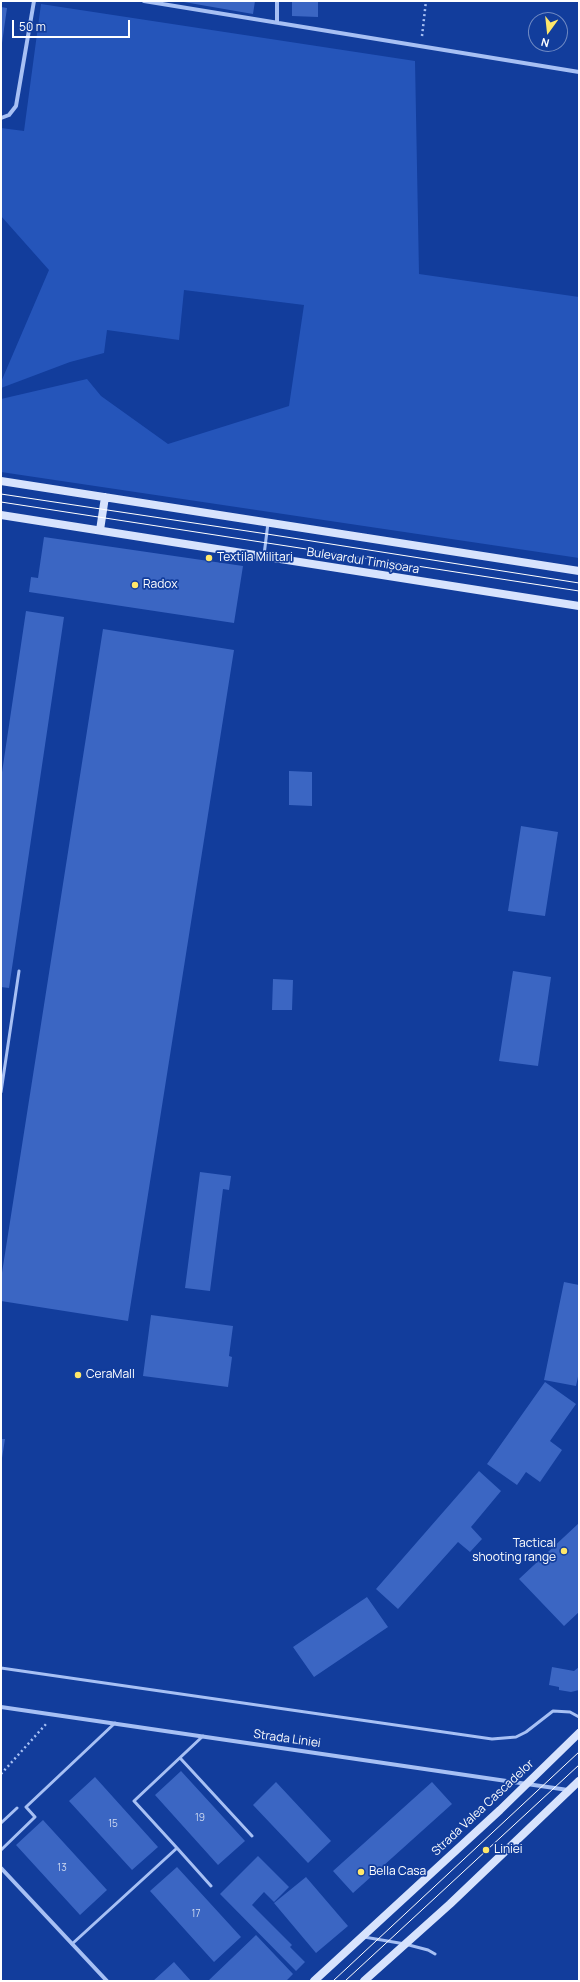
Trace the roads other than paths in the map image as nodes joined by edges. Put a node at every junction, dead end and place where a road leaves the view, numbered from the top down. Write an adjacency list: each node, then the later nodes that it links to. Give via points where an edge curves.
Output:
1 (34, 1): 6 (street, via 16,106 8,115)
2 (144, 1): 4 (street)
3 (277, 1): 4 (street)
4 (277, 22): 5 (street)
5 (579, 72)
6 (1, 118)
7 (1, 481): 8 (main road, Bulevardul Timișoara)
8 (105, 497): 10 (main road, Bulevardul Timișoara); 11 (main road)
9 (1, 515): 11 (main road, Bulevardul Timișoara)
10 (268, 523): 12 (lane); 13 (main road, Bulevardul Timișoara)
11 (100, 530): 12 (main road, Bulevardul Timișoara)
12 (264, 556): 14 (main road, Bulevardul Timișoara)
13 (579, 571)
14 (579, 606)
15 (19, 971): 16 (lane)
16 (1, 1092)
17 (1, 1668): 19 (lane, via 492,1739 516,1737 553,1711 570,1712)
18 (1, 1707): 20 (street, Strada Liniei)
19 (579, 1717)
20 (115, 1723): 22 (street, Strada Liniei); 31 (lane, via 26,1807 35,1817)
21 (579, 1733): 25 (main road, Strada Valea Cascadelor)
22 (202, 1736): 23 (lane); 25 (street, Strada Liniei)
23 (181, 1759): 29 (lane); 30 (lane, via 134,1801)
24 (579, 1781): 26 (main road)
25 (527, 1784): 26 (street, Strada Liniei); 34 (main road, Strada Valea Cascadelor)
26 (570, 1791): 36 (main road)
27 (17, 1808): 28 (lane)
28 (1, 1823)
29 (252, 1836)
30 (177, 1848): 33 (lane); 35 (lane)
31 (1, 1850)
32 (1, 1868): 35 (street)
33 (211, 1886)
34 (362, 1937): 36 (lane); 39 (main road, Strada Valea Cascadelor)
35 (72, 1944): 38 (street)
36 (405, 1944): 37 (lane); 40 (main road)
37 (435, 1954)
38 (107, 1981)
39 (314, 1981)
40 (364, 1981)

